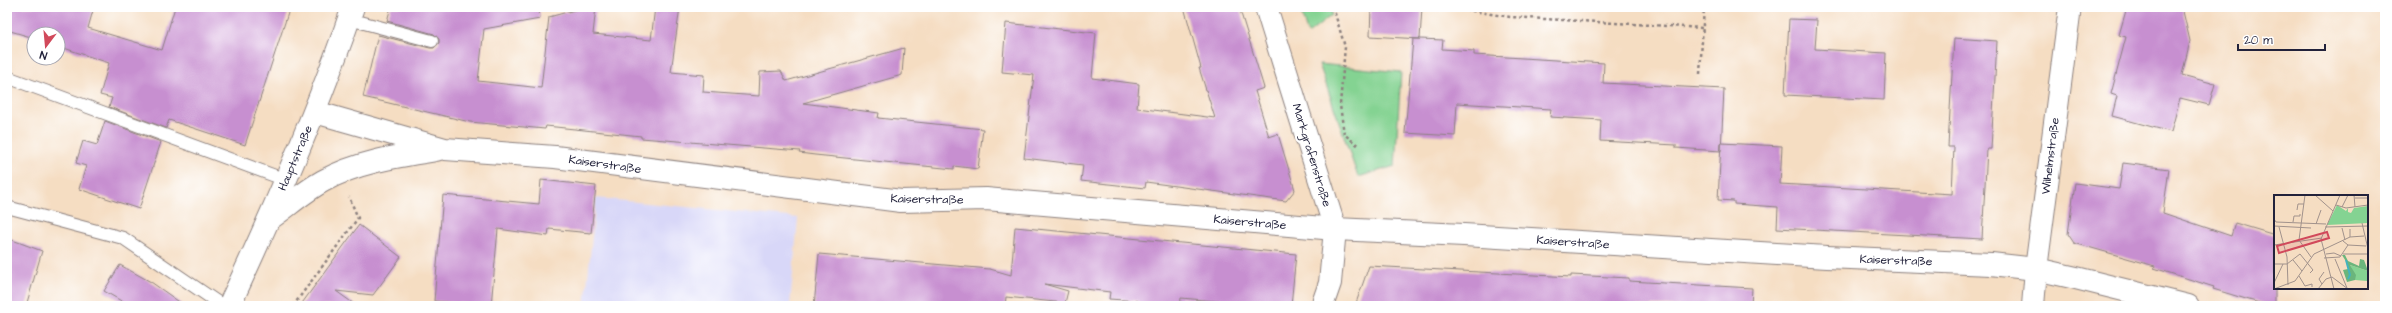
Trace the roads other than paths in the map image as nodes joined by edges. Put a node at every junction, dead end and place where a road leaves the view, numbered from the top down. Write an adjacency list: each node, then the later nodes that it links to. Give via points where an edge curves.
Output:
1 (1266, 7): 11 (main road, Markgrafenstraße)
2 (2070, 7): 12 (main road, Wilhelmstraße)
3 (351, 13): 4 (lane); 6 (main road, Hauptstraße)
4 (432, 41)
5 (7, 77): 8 (lane)
6 (315, 112): 7 (main road, Kaiserstraße); 8 (main road, Hauptstraße)
7 (445, 149): 10 (main road, via 397,156 353,168 323,181); 11 (main road, Kaiserstraße, via 555,157 901,201 986,199)
8 (286, 180): 10 (main road, Hauptstraße)
9 (7, 207): 13 (lane, via 123,238)
10 (270, 218): 14 (main road, Hauptstraße)
11 (1335, 229): 12 (main road, Kaiserstraße, via 1991,264); 15 (main road, Markgrafenstraße, via 1330,283)
12 (2036, 269): 16 (main road, Wilhelmstraße); 17 (main road, Kaiserstraße)
13 (223, 306)
14 (229, 306)
15 (1322, 306)
16 (2033, 306)
17 (2188, 306)

